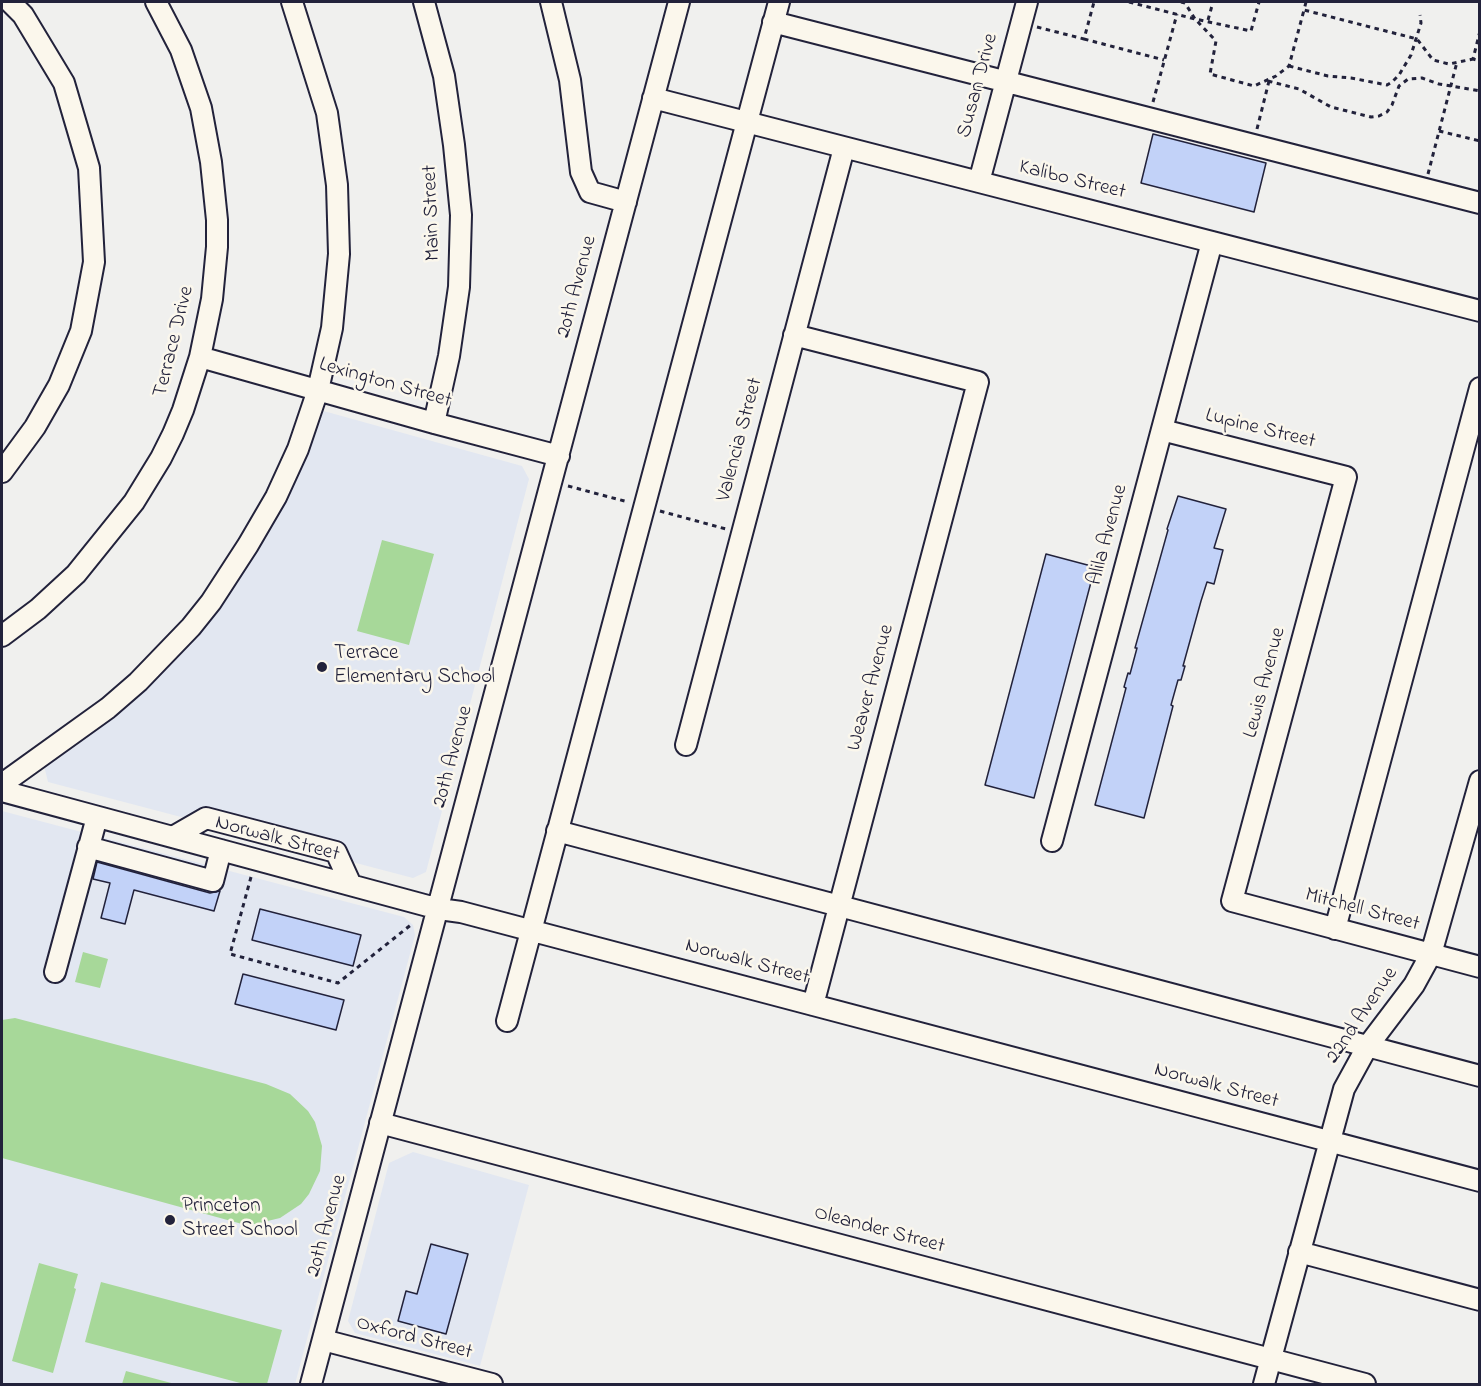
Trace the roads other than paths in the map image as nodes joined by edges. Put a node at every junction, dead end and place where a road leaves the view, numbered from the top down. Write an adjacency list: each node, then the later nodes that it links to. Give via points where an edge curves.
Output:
1 (10, 2): 26 (street, via 23,15 64,82 89,168 94,262 81,331 59,385)
2 (156, 2): 20 (street, Terrace Drive, via 181,50 201,108 212,162 217,247 212,299)
3 (292, 2): 22 (street, via 327,113 337,185 339,254 332,328)
4 (424, 2): 23 (street, Main Street, via 444,76 461,215 459,287)
5 (551, 2): 15 (street, via 570,80 581,172 590,192)
6 (779, 2): 9 (street)
7 (1027, 2): 10 (street, Susan Drive)
8 (677, 4): 11 (street, 20th Avenue)
9 (773, 22): 10 (street); 12 (street)
10 (1005, 82): 14 (street, Susan Drive); 16 (street)
11 (653, 98): 12 (street, Kalibo Street); 15 (street, 20th Avenue)
12 (745, 122): 13 (street, Kalibo Street); 34 (street)
13 (844, 148): 14 (street, Kalibo Street); 19 (street, Valencia Street)
14 (978, 182): 17 (street, Kalibo Street)
15 (626, 202): 25 (street, 20th Avenue)
16 (1479, 203)
17 (1212, 242): 18 (street, Kalibo Street); 24 (street, Alila Avenue)
18 (1479, 311)
19 (794, 335): 29 (street, Valencia Street); 41 (street, Weaver Avenue, via 978,382)
20 (200, 357): 22 (street, Lexington Street); 28 (street, Terrace Drive, via 173,434 134,502 76,574)
21 (1479, 388): 43 (street)
22 (318, 390): 23 (street, Lexington Street); 31 (street, via 276,497 211,602 191,627 138,682 100,714)
23 (434, 423): 25 (street, Lexington Street)
24 (1162, 430): 27 (street, Lupine Street); 36 (street, Alila Avenue)
25 (559, 456): 42 (street, 20th Avenue)
26 (2, 472)
27 (1346, 477): 40 (street, Lewis Avenue)
28 (2, 636)
29 (686, 745)
30 (1479, 781): 45 (street, 22nd Avenue)
31 (2, 784)
32 (2, 791): 33 (street, Norwalk Street)
33 (97, 817): 35 (street, Norwalk Street); 37 (street)
34 (557, 831): 41 (street); 44 (street)
35 (173, 837): 38 (street, Norwalk Street); 39 (street, via 206,818 336,852)
36 (1052, 841)
37 (88, 847): 38 (street, via 213,881); 47 (street)
38 (221, 850): 39 (street, Norwalk Street)
39 (351, 885): 42 (street, Norwalk Street)
40 (1232, 901): 43 (street, Mitchell Street)
41 (839, 906): 48 (street, Weaver Avenue); 50 (street)
42 (439, 909): 44 (street, Norwalk Street); 52 (street, 20th Avenue)
43 (1335, 929): 45 (street, Mitchell Street)
44 (531, 930): 48 (street, Norwalk Street); 49 (street)
45 (1431, 954): 46 (street, Mitchell Street); 50 (street, 22nd Avenue, via 1414,985)
46 (1479, 967)
47 (55, 972)
48 (813, 1005): 53 (street, Norwalk Street)
49 (507, 1021)
50 (1367, 1047): 51 (street); 53 (street, 22nd Avenue, via 1344,1089)
51 (1479, 1076)
52 (380, 1123): 57 (street, 20th Avenue); 58 (street, Oleander Street)
53 (1329, 1141): 54 (street, Norwalk Street); 55 (street, 22nd Avenue)
54 (1479, 1181)
55 (1299, 1252): 56 (street); 58 (street, 22nd Avenue)
56 (1479, 1300)
57 (323, 1340): 59 (street, 20th Avenue); 60 (street, Oxford Street)
58 (1271, 1360): 61 (street, 22nd Avenue); 62 (street, Oleander Street)
59 (311, 1384)
60 (492, 1384)
61 (1264, 1384)
62 (1365, 1384)

